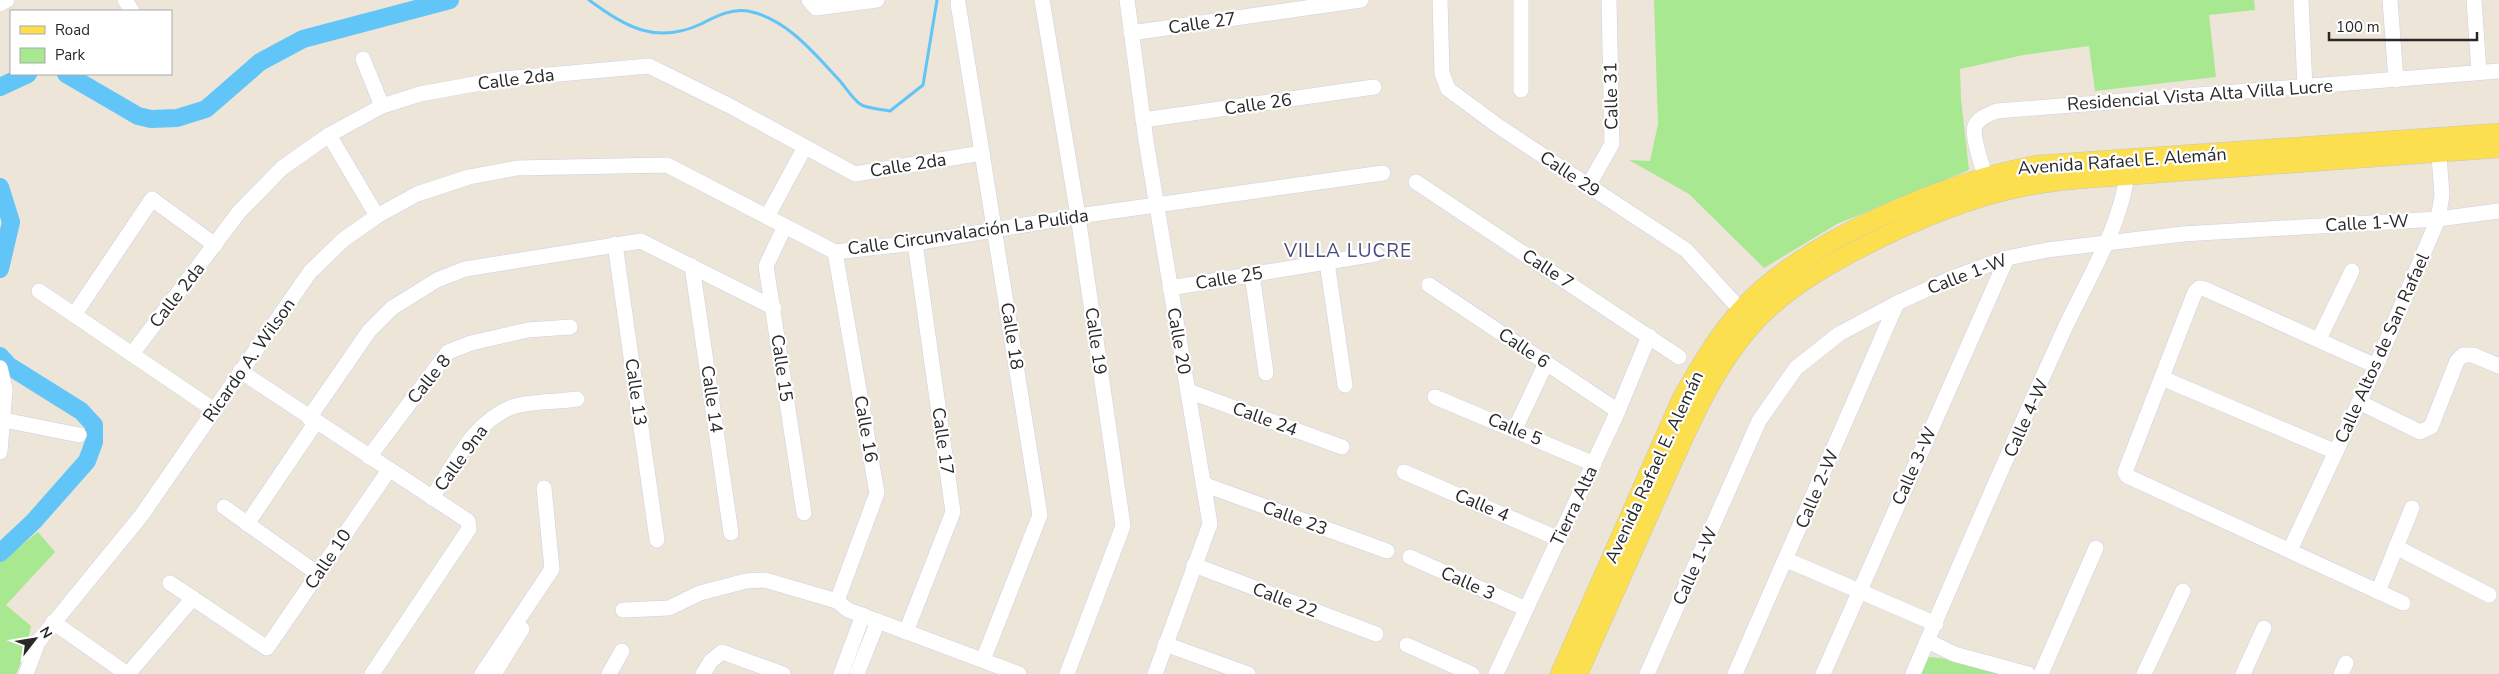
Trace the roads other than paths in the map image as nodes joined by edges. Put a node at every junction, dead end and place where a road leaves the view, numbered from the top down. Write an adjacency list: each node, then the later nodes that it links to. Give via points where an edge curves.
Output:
1 (6, 0): 14 (street)
2 (809, 0): 3 (street, via 816,8)
3 (877, 0)
4 (1042, 0): 40 (street, Calle 19)
5 (1127, 0): 15 (street, Calle 20)
6 (1361, 0): 15 (street, Calle 27)
7 (1440, 0): 36 (street, Calle 29, via 1442,73 1448,88)
8 (1521, 0): 22 (street)
9 (1609, 0): 36 (street, Calle 31, via 1612,144)
10 (2301, 0): 21 (street)
11 (2390, 0): 19 (street)
12 (2474, 0): 18 (street)
13 (958, 3): 30 (street, Calle 18)
14 (0, 4)
15 (1131, 33): 24 (street, Calle 20)
16 (363, 59): 23 (street)
17 (2499, 71): 18 (street, Residencial Vista Alta Villa Lucre)
18 (2480, 72): 19 (street, Residencial Vista Alta Villa Lucre)
19 (2396, 80): 21 (street, Residencial Vista Alta Villa Lucre)
20 (1374, 87): 24 (street, Calle 26)
21 (2305, 88): 35 (street, Residencial Vista Alta Villa Lucre, via 1997,110 1975,125)
22 (1521, 90)
23 (382, 106): 26 (street, Calle 2da); 28 (street, Calle 2da, via 420,94 502,79 649,66)
24 (1143, 120): 37 (street, Calle 20)
25 (2499, 134): 27 (main road, Avenida Rafael E. Alemán)
26 (329, 136): 39 (street); 48 (street, Calle 2da, via 282,168 240,212)
27 (2438, 146): 29 (main road, Avenida Rafael E. Alemán); 32 (main road, Avenida Rafael E. Alemán); 42 (street, Calle Altos de San Rafael, via 2442,196)
28 (805, 147): 30 (street, Calle 2da, via 855,174); 41 (street)
29 (2499, 148)
30 (982, 153): 44 (street, Calle 18)
31 (560, 167): 39 (street, Ricardo A. Wilson, via 517,168 469,177 417,194); 41 (street, Calle Circunvalación La Pulida, via 667,165)
32 (2128, 168): 35 (main road, Avenida Rafael E. Alemán, via 2037,164); 46 (street, Calle 4-W, via 2125,191)
33 (1384, 173): 37 (street, Calle Circunvalación La Pulida)
34 (1416, 182): 64 (street, Calle 7)
35 (1988, 184): 62 (main road, Avenida Rafael E. Alemán, via 1948,208 1834,262)
36 (1588, 186): 62 (street, Calle 29, via 1686,250)
37 (1156, 204): 40 (street, Calle Circunvalación La Pulida); 57 (street, Calle 20)
38 (2499, 211): 42 (street, Calle 1-W)
39 (376, 216): 72 (street, Ricardo A. Wilson, via 343,240 310,272)
40 (1078, 216): 44 (street, Calle Circunvalación La Pulida); 143 (street, Calle 19, via 1122,526)
41 (767, 217): 43 (street, Calle Circunvalación La Pulida)
42 (2438, 219): 46 (street, Calle 1-W, via 2213,232); 69 (street, Calle Altos de San Rafael)
43 (785, 226): 49 (street, Calle Circunvalación La Pulida); 60 (street, Calle 15, via 766,266)
44 (996, 230): 45 (street, Calle Circunvalación La Pulida); 132 (street, Calle 18, via 1040,515)
45 (915, 243): 49 (street, Calle Circunvalación La Pulida); 126 (street, Calle 17, via 953,512)
46 (2105, 243): 51 (street, Calle 1-W); 124 (street, Calle 4-W, via 2063,331)
47 (615, 244): 53 (street, via 641,241); 83 (street, via 465,269 437,280 392,308 369,331); 102 (street, Calle 13)
48 (215, 245): 61 (street, via 152,198); 66 (street, Calle 2da)
49 (835, 252): 117 (street, Calle 16, via 877,493)
50 (1376, 254): 52 (street, Calle 25)
51 (2007, 258): 59 (street, Calle 1-W); 112 (street, Calle 3-W)
52 (1327, 262): 55 (street, Calle 25); 75 (street)
53 (692, 266): 60 (street); 100 (street, Calle 14)
54 (2352, 271): 65 (street)
55 (1252, 274): 57 (street, Calle 25); 73 (street)
56 (1429, 285): 68 (street, Calle 6)
57 (1170, 288): 76 (street, Calle 20)
58 (39, 291): 61 (street)
59 (1897, 303): 108 (street, Calle 2-W); 150 (street, Calle 1-W, via 1839,334 1796,368 1759,421)
60 (774, 308): 98 (street, Calle 15)
61 (74, 315): 66 (street)
62 (1747, 317): 148 (main road, Avenida Rafael E. Alemán, via 1712,347 1682,398); 149 (main road, Avenida Rafael E. Alemán, via 1691,421)
63 (570, 327): 89 (street, Calle 8, via 528,330 471,343 448,352)
64 (1649, 336): 67 (street, Calle 7); 81 (street, Tierra Alta)
65 (2319, 339): 69 (street); 74 (street, via 2199,288)
66 (132, 354): 80 (street)
67 (1679, 357)
68 (1546, 363): 81 (street, Calle 6); 84 (street)
69 (2376, 366): 79 (street, Calle Altos de San Rafael)
70 (2499, 366): 79 (street, via 2473,355 2463,355 2457,361 2431,427 2420,432)
71 (0, 368): 82 (street, via 5,389)
72 (240, 371): 80 (street, Ricardo A. Wilson); 83 (street)
73 (1266, 373)
74 (2162, 378): 88 (street); 105 (street, via 2124,468 2127,476)
75 (1345, 385)
76 (1188, 391): 86 (street, Calle 24); 93 (street, Calle 20)
77 (1435, 397): 84 (street, Calle 5)
78 (577, 400): 95 (street, Calle 9na, via 514,406 491,418 476,433)
79 (2359, 402): 88 (street, Calle Altos de San Rafael)
80 (214, 410): 123 (street, Ricardo A. Wilson, via 141,516)
81 (1618, 411): 90 (street, Tierra Alta)
82 (4, 420): 85 (street); 87 (street)
83 (312, 420): 89 (street); 99 (street)
84 (1515, 429): 90 (street, Calle 5)
85 (79, 436)
86 (1342, 447)
87 (0, 452)
88 (2336, 452): 105 (street, Calle Altos de San Rafael)
89 (369, 457): 91 (street)
90 (1594, 464): 101 (street, Tierra Alta)
91 (389, 470): 95 (street); 110 (street, Calle 10)
92 (1404, 472): 101 (street, Calle 4)
93 (1204, 484): 106 (street, Calle 23); 109 (street, Calle 20, via 1210,524)
94 (544, 488): 133 (street, via 552,569)
95 (432, 498): 136 (street, via 468,521 469,529)
96 (224, 507): 99 (street)
97 (2412, 508): 103 (street)
98 (804, 513)
99 (247, 524): 110 (street)
100 (731, 533)
101 (1559, 539): 119 (street, Tierra Alta)
102 (657, 540)
103 (2396, 547): 114 (street); 115 (street)
104 (2096, 548): 155 (street)
105 (2290, 550): 114 (street)
106 (1387, 551)
107 (1410, 557): 119 (street, Calle 3)
108 (1787, 560): 112 (street); 151 (street, Calle 2-W)
109 (1194, 565): 127 (street, Calle 22); 128 (street, Calle 20)
110 (318, 574): 116 (street, Calle 10, via 267,648)
111 (170, 582): 116 (street)
112 (1859, 591): 124 (street); 152 (street, Calle 3-W)
113 (2183, 591): 156 (street)
114 (2378, 592): 118 (street)
115 (2489, 595)
116 (193, 598): 135 (street)
117 (837, 601): 120 (street, via 765,580 746,581 700,593 669,608); 121 (street, via 848,610)
118 (2403, 603)
119 (1526, 609): 147 (street, Tierra Alta)
120 (623, 610)
121 (863, 615): 122 (street); 140 (street)
122 (878, 621): 126 (street); 141 (street)
123 (54, 622): 134 (street, Ricardo A. Wilson, via 38,642); 135 (street)
124 (1936, 624): 130 (street, Calle 4-W)
125 (2264, 628): 157 (street)
126 (906, 632): 132 (street)
127 (1376, 634)
128 (1165, 644): 144 (street, Calle 20); 145 (street)
129 (1407, 645): 146 (street)
130 (1925, 646): 153 (street, Calle 4-W); 154 (street)
131 (622, 651): 137 (street)
132 (983, 660): 142 (street)
133 (489, 673)
134 (26, 674)
135 (128, 674)
136 (372, 674)
137 (609, 674)
138 (703, 674): 139 (street, via 710,661 722,652)
139 (783, 674)
140 (841, 674)
141 (857, 674)
142 (1019, 674)
143 (1067, 674)
144 (1154, 674)
145 (1248, 674)
146 (1472, 674)
147 (1496, 674)
148 (1560, 674)
149 (1578, 674)
150 (1647, 674)
151 (1735, 674)
152 (1823, 674)
153 (1914, 674)
154 (2028, 674)
155 (2041, 674)
156 (2144, 674)
157 (2243, 674)

